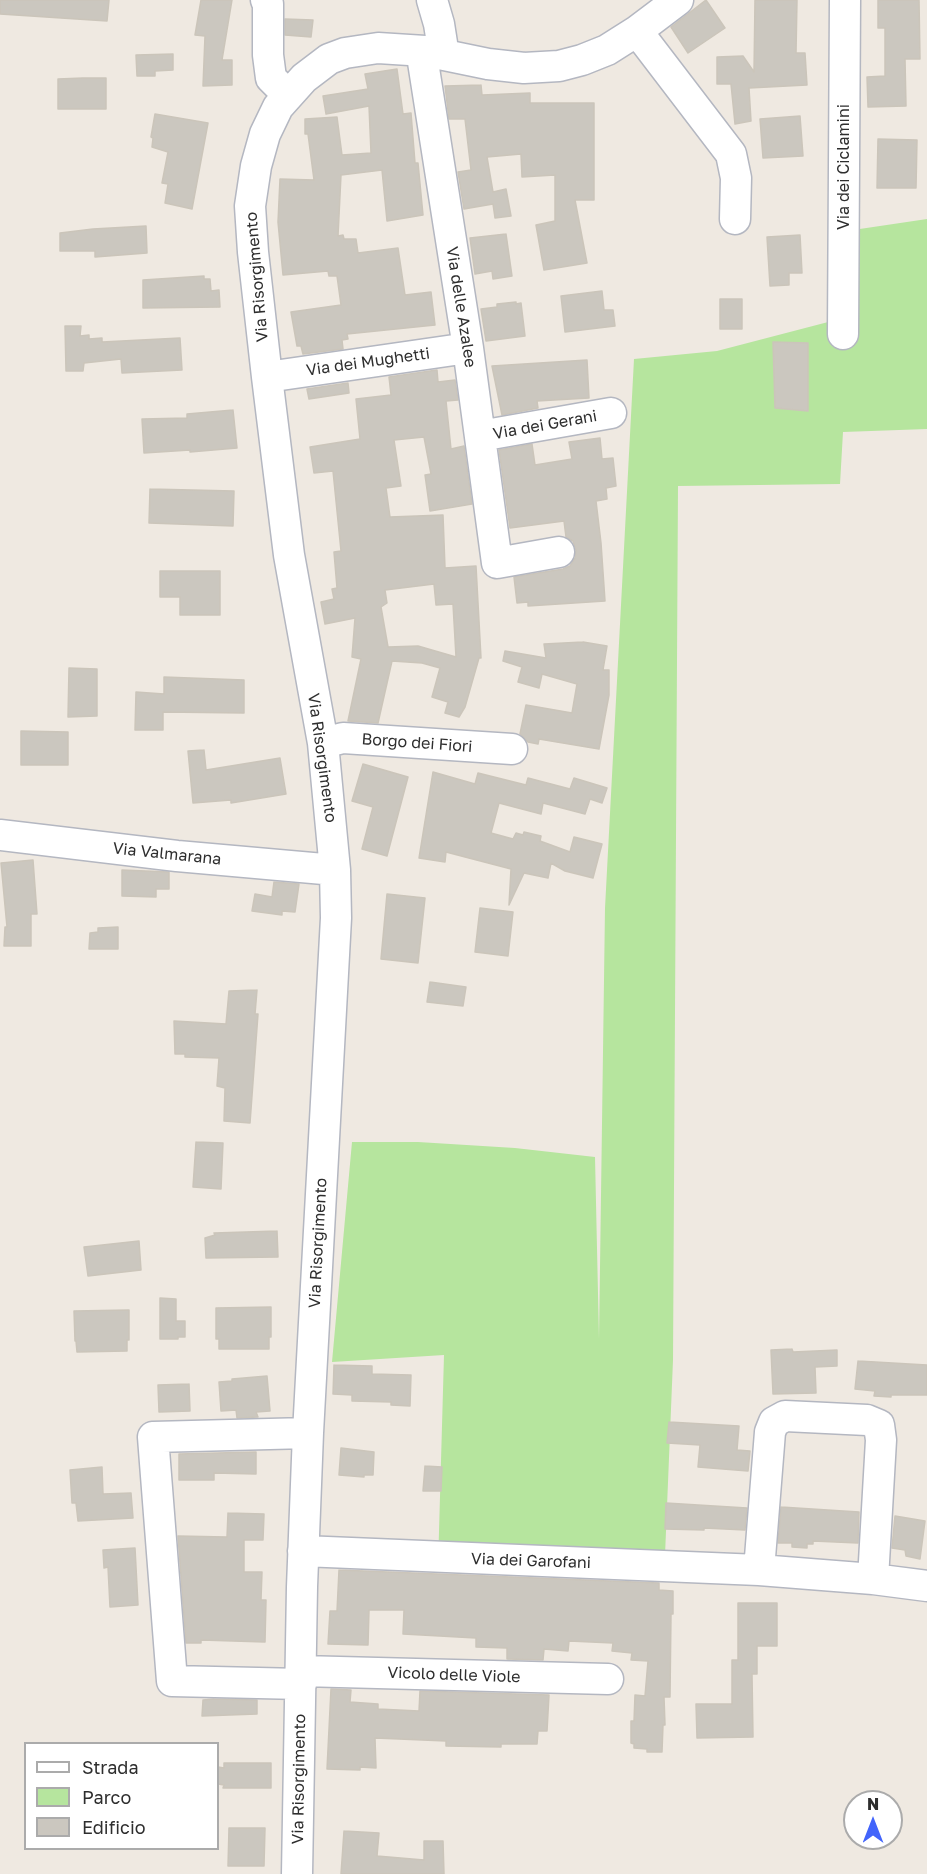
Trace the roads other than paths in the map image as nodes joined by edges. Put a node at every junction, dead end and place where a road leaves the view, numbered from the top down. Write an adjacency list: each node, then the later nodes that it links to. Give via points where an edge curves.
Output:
1 (266, 0): 7 (street, via 271,78)
2 (432, 0): 6 (street, via 442,43)
3 (678, 0): 5 (street, Via Risorgimento)
4 (845, 0): 9 (street, Via dei Ciclamini)
5 (638, 31): 6 (street, Via Risorgimento, via 607,50 559,66 524,68); 8 (street, via 731,154 736,178)
6 (433, 53): 7 (street, Via Risorgimento, via 378,48 345,53 329,59); 10 (street, Via delle Azalee, via 423,63)
7 (288, 95): 11 (street, Via Risorgimento, via 265,134 250,206)
8 (735, 219)
9 (843, 334)
10 (468, 348): 11 (street, Via dei Mughetti); 13 (street, Via delle Azalee)
11 (267, 377): 15 (street, Via Risorgimento, via 289,555)
12 (611, 413): 13 (street, Via dei Gerani)
13 (480, 436): 14 (street, Via delle Azalee, via 497,563)
14 (559, 552)
15 (323, 743): 16 (street, Borgo dei Fiori, via 343,738); 18 (street, Via Risorgimento)
16 (512, 749)
17 (0, 835): 18 (street, Via Valmarana)
18 (335, 870): 19 (street, Via Risorgimento, via 336,918)
19 (308, 1433): 20 (street, Via Risorgimento); 24 (street, via 153,1437 172,1681)
20 (303, 1551): 21 (street, Via dei Garofani); 24 (street, Via Risorgimento)
21 (759, 1570): 22 (street, Via dei Garofani); 22 (street, via 774,1422 785,1416 867,1420 879,1425 881,1440)
22 (873, 1579): 23 (street, Via dei Garofani)
23 (927, 1586)
24 (301, 1677): 25 (street, Vicolo delle Viole); 26 (street, Via Risorgimento)
25 (608, 1679)
26 (297, 1874)

